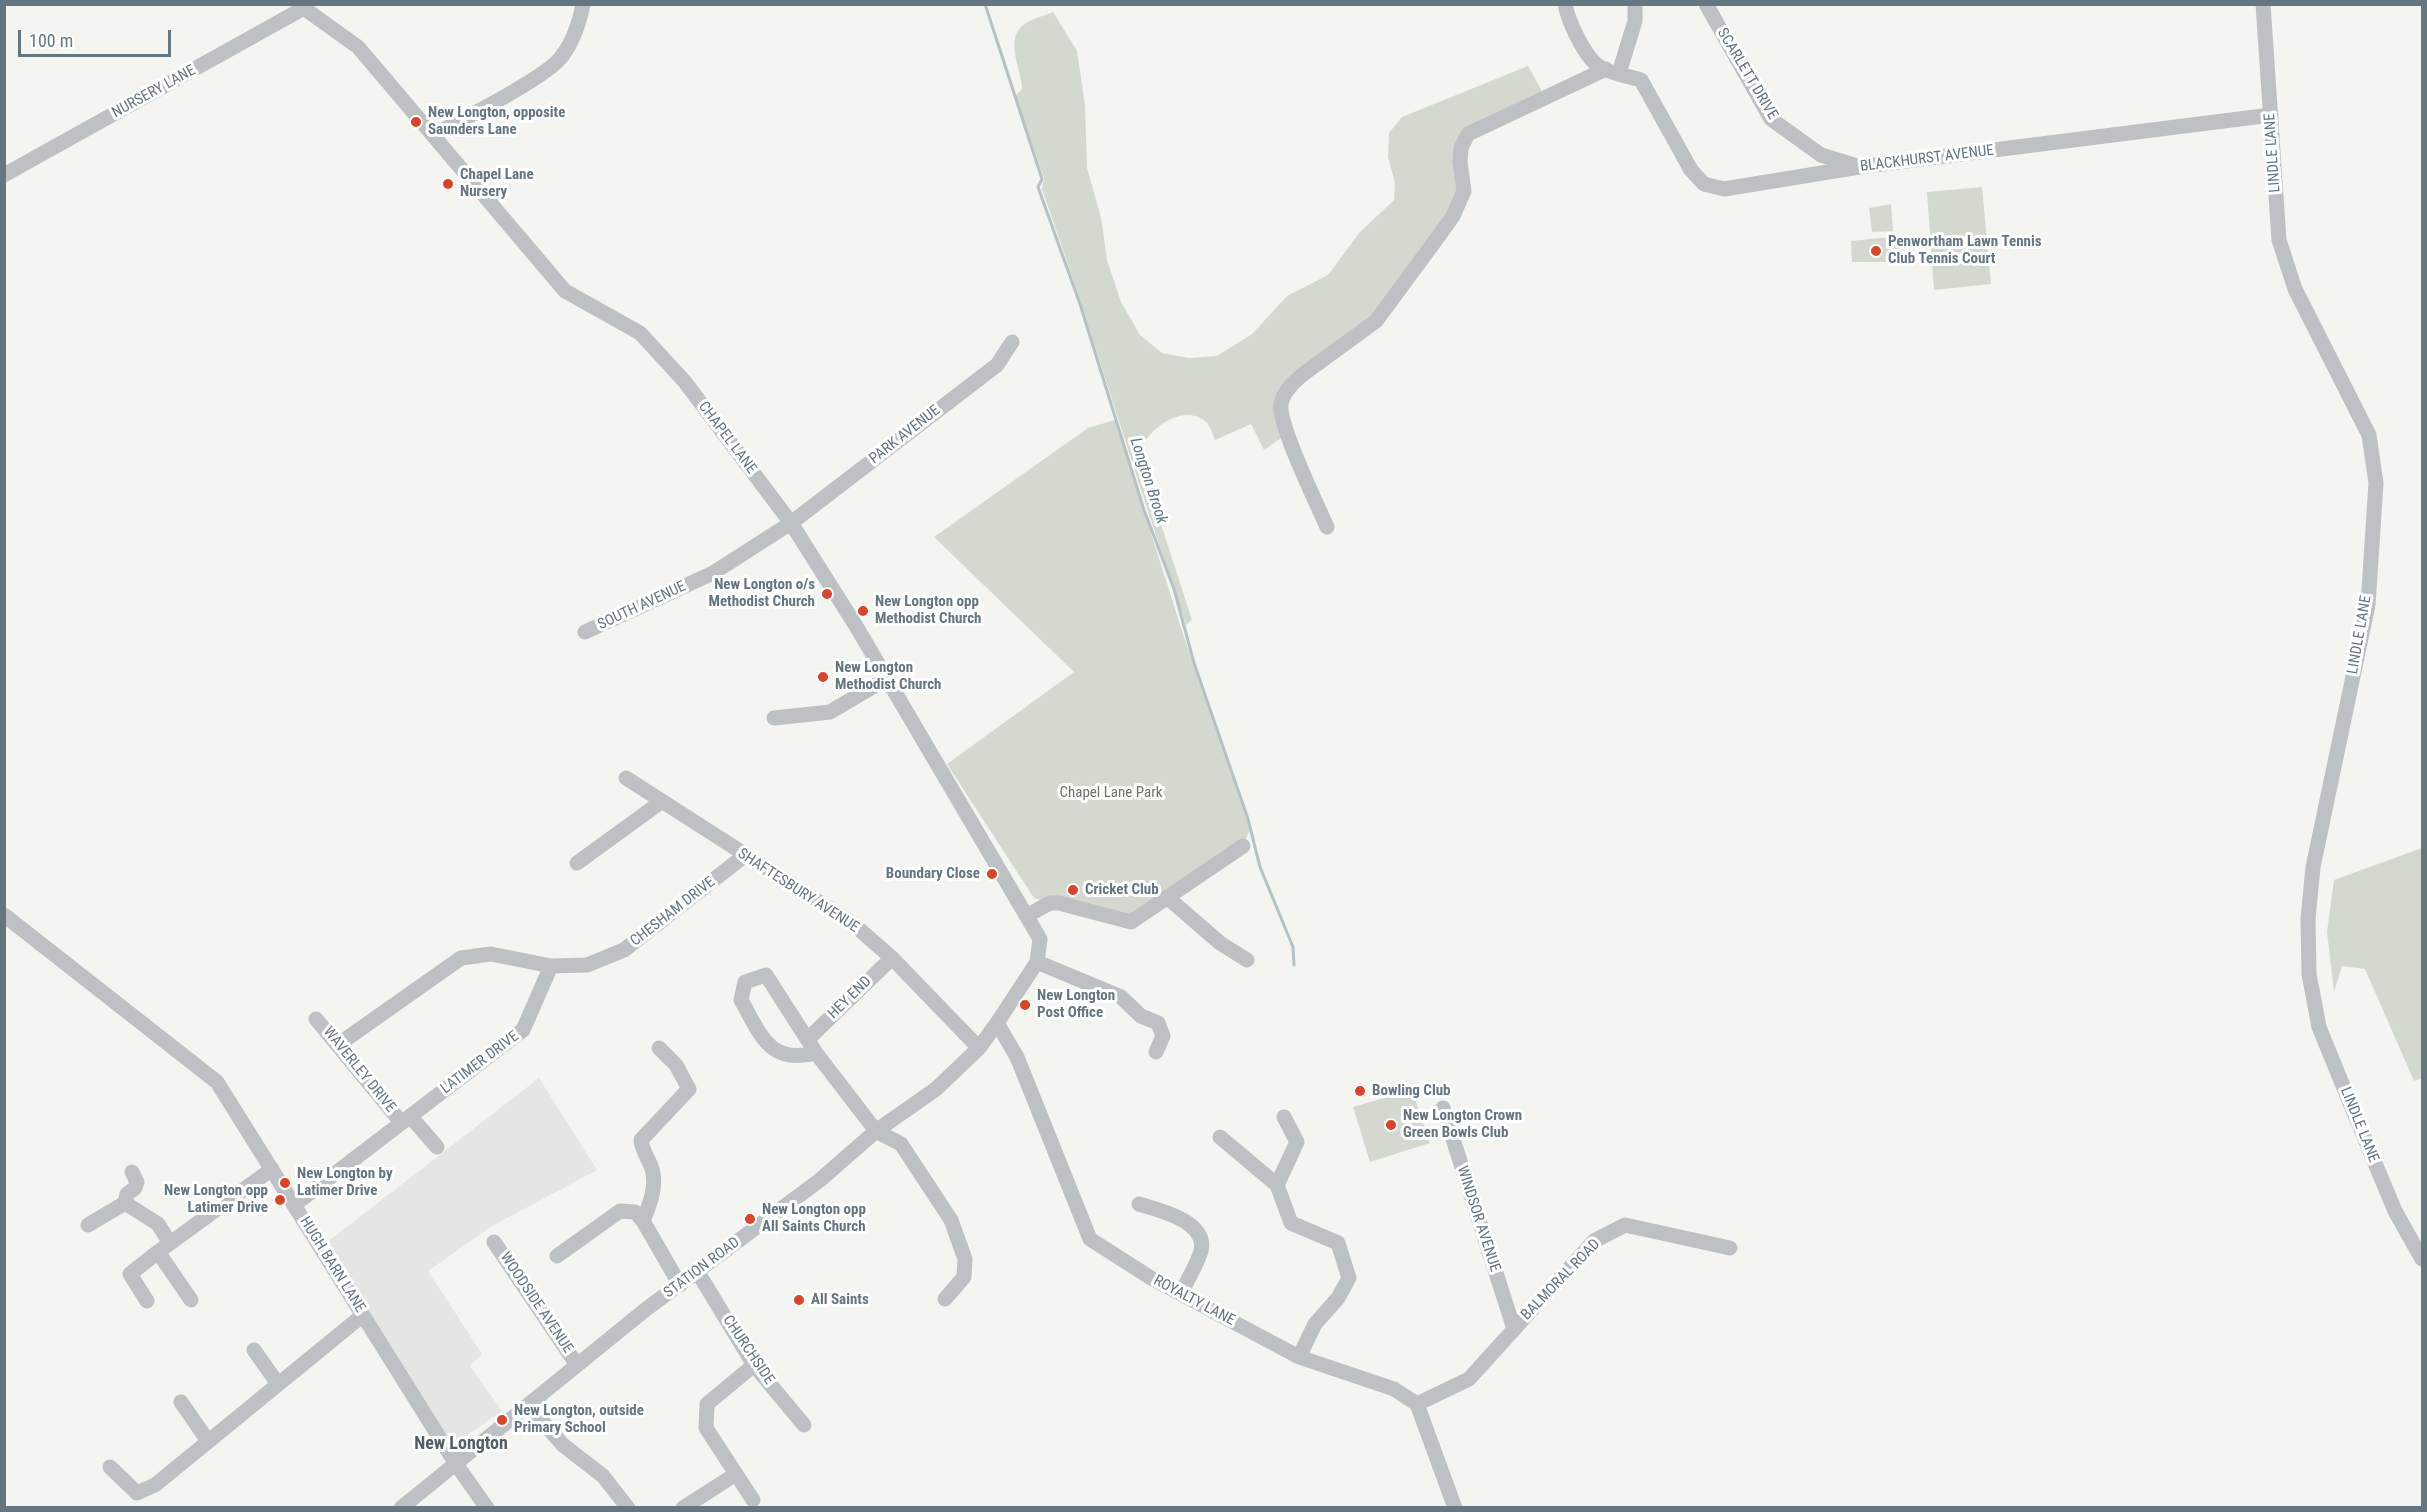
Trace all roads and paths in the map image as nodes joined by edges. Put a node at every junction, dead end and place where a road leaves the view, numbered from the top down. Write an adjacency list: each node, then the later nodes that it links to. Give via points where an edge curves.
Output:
1 (583, 4): 9 (street, via 578,28 561,59)
2 (1564, 4): 7 (street, via 1584,48 1599,66)
3 (1635, 4): 7 (street, via 1635,21)
4 (1706, 4): 10 (street, SCARLETT DRIVE, via 1771,119 1821,155)
5 (2263, 4): 8 (street, LINDLE LANE)
6 (301, 6): 9 (street, CHAPEL LANE, via 358,47); 11 (street, NURSERY LANE)
7 (1613, 71): 10 (street, BLACKHURST AVENUE, via 1641,80 1686,161 1704,184 1724,189 1752,186); 14 (street, via 1468,134 1460,162 1464,191 1453,216 1376,321 1302,375 1284,395 1281,410 1290,441)
8 (2271, 115): 10 (street, BLACKHURST AVENUE); 56 (street, LINDLE LANE, via 2279,240 2295,290 2369,435 2376,483 2368,605 2313,867 2308,919 2309,974 2319,1027 2395,1211)
9 (435, 134): 13 (street, CHAPEL LANE, via 565,291 640,333 685,382)
10 (1859, 167)
11 (4, 175)
12 (1012, 342): 13 (street, PARK AVENUE, via 997,364)
13 (791, 523): 15 (street, SOUTH AVENUE, via 713,573); 16 (street, CHAPEL LANE)
14 (1327, 527)
15 (585, 632)
16 (885, 679): 17 (street, via 830,712); 25 (street, CHAPEL LANE)
17 (774, 718)
18 (626, 778): 19 (street, SHAFTESBURY AVENUE)
19 (661, 802): 21 (street, SHAFTESBURY AVENUE); 22 (street)
20 (1243, 846): 23 (street)
21 (744, 856): 26 (street, SHAFTESBURY AVENUE, via 852,923); 29 (street, CHESHAM DRIVE, via 624,950 587,965)
22 (577, 863)
23 (1168, 898): 25 (street, via 1131,922 1059,903 1050,903); 27 (street, via 1220,943)
24 (4, 915): 44 (street, HUGH BARN LANE, via 217,1083)
25 (1028, 915): 28 (street, CHAPEL LANE, via 1040,939)
26 (892, 958): 32 (street, HEY END); 35 (street, SHAFTESBURY AVENUE)
27 (1247, 960)
28 (1037, 962): 31 (street, STATION ROAD); 36 (street, via 1121,997 1141,1016 1158,1023 1163,1036)
29 (551, 966): 33 (street, CHESHAM DRIVE, via 490,954 461,958); 40 (street, LATIMER DRIVE, via 523,1030)
30 (316, 1019): 33 (street, WAVERLEY DRIVE)
31 (997, 1023): 35 (street, STATION ROAD); 59 (street, ROYALTY LANE, via 1017,1056 1090,1239)
32 (809, 1038): 37 (street); 37 (street, via 766,975 745,982 741,1000 768,1046 798,1058)
33 (339, 1044): 40 (street, WAVERLEY DRIVE)
34 (659, 1048): 50 (street, via 676,1065 689,1089 641,1140 653,1180 650,1205)
35 (980, 1048): 41 (street, STATION ROAD, via 936,1089)
36 (1156, 1052)
37 (816, 1053): 41 (street)
38 (1443, 1108): 64 (street, WINDSOR AVENUE)
39 (1284, 1117): 46 (street, via 1297,1142)
40 (405, 1119): 43 (street); 49 (street, LATIMER DRIVE)
41 (876, 1131): 57 (street, STATION ROAD, via 820,1180); 60 (street, via 901,1144 951,1220 965,1259 964,1277)
42 (1220, 1137): 46 (street)
43 (437, 1147)
44 (272, 1169): 49 (street, HUGH BARN LANE); 54 (street)
45 (132, 1172): 47 (street, via 137,1182 135,1188)
46 (1277, 1185): 66 (street, via 1292,1223 1338,1244 1349,1278 1338,1298 1315,1324)
47 (123, 1198): 51 (street); 54 (street, via 158,1224)
48 (1139, 1204): 59 (street, via 1170,1213 1195,1228 1201,1240 1201,1250)
49 (294, 1205): 63 (street, HUGH BARN LANE)
50 (642, 1221): 55 (street, via 635,1212 620,1212); 58 (street)
51 (88, 1225)
52 (494, 1242): 67 (street, WOODSIDE AVENUE)
53 (1730, 1248): 64 (street, BALMORAL ROAD, via 1625,1225 1594,1240)
54 (159, 1251): 61 (street); 62 (street, via 130,1274)
55 (557, 1256)
56 (2422, 1259)
57 (697, 1271): 58 (street, STATION ROAD); 68 (street, CHURCHSIDE)
58 (680, 1285): 67 (street, STATION ROAD)
59 (1181, 1294): 66 (street, ROYALTY LANE)
60 (945, 1299)
61 (191, 1300)
62 (147, 1301)
63 (363, 1315): 69 (street); 75 (street, HUGH BARN LANE)
64 (1514, 1329): 71 (street, BALMORAL ROAD, via 1468,1379)
65 (254, 1350): 69 (street)
66 (1299, 1357): 71 (street, ROYALTY LANE, via 1394,1389)
67 (577, 1365): 72 (street, STATION ROAD)
68 (754, 1365): 73 (street, CHURCHSIDE); 77 (street, via 707,1404 706,1428)
69 (278, 1384): 74 (street)
70 (181, 1402): 74 (street)
71 (1417, 1404): 83 (street)
72 (529, 1406): 75 (street, STATION ROAD); 81 (street, via 563,1445 603,1476)
73 (804, 1425)
74 (208, 1441): 76 (street, via 137,1494)
75 (456, 1464): 79 (street, STATION ROAD); 80 (street, HUGH BARN LANE)
76 (110, 1467)
77 (736, 1474): 78 (street); 82 (street)
78 (753, 1500)
79 (401, 1508)
80 (487, 1508)
81 (628, 1508)
82 (683, 1508)
83 (1455, 1508)

